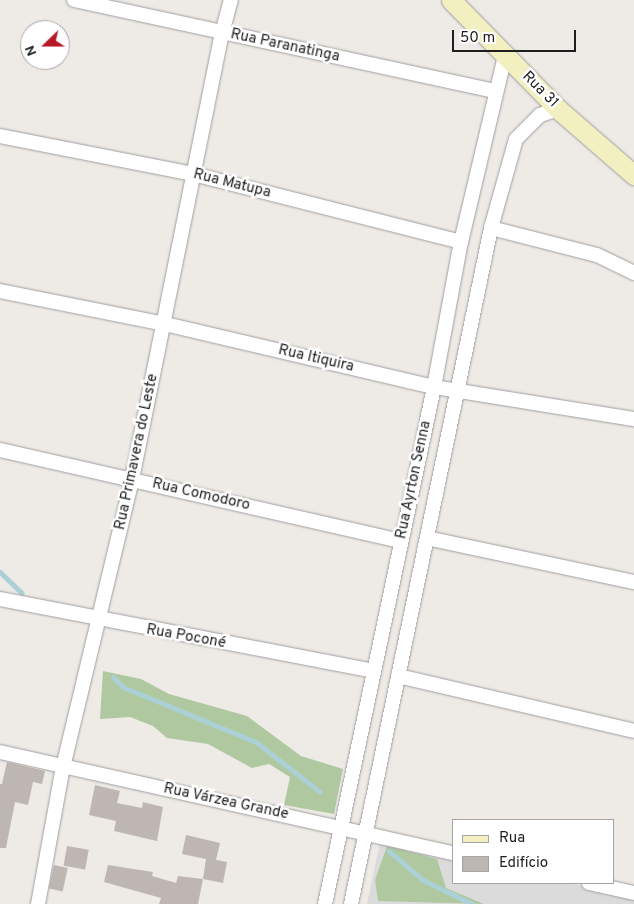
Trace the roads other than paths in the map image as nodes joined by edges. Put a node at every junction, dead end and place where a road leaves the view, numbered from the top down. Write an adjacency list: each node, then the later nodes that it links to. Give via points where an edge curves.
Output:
1 (74, 0): 4 (street, Rua Paranatinga)
2 (231, 0): 4 (street, Rua Primavera do Leste)
3 (451, 0): 5 (street, Rua 31)
4 (222, 33): 6 (street, Rua Paranatinga); 9 (street, Rua Primavera do Leste)
5 (505, 56): 6 (street, Rua Ayrton Senna); 7 (street, Rua 31)
6 (495, 90): 12 (street, Rua Ayrton Senna)
7 (558, 109): 10 (street, Rua 31); 11 (street, Rua Ayrton Senna, via 528,124 516,139)
8 (0, 136): 9 (street, Rua Matupa)
9 (193, 174): 12 (street, Rua Matupa); 15 (street, Rua Primavera do Leste)
10 (634, 175)
11 (491, 228): 13 (street, via 597,255); 17 (street, Rua Ayrton Senna)
12 (461, 242): 16 (street, Rua Ayrton Senna)
13 (634, 273)
14 (0, 291): 15 (street, Rua Itiquira)
15 (165, 324): 16 (street, Rua Itiquira); 20 (street, Rua Primavera do Leste)
16 (434, 387): 17 (street, Rua Itiquira); 22 (street, Rua Ayrton Senna)
17 (458, 391): 18 (street, Rua Itiquira); 21 (street, Rua Ayrton Senna)
18 (634, 419)
19 (0, 450): 20 (street, Rua Comodoro)
20 (132, 479): 22 (street, Rua Comodoro); 25 (street, Rua Primavera do Leste)
21 (427, 538): 23 (street); 27 (street, Rua Ayrton Senna)
22 (402, 541): 26 (street, Rua Ayrton Senna)
23 (634, 582)
24 (0, 600): 25 (street, Rua Poconé)
25 (99, 621): 26 (street, Rua Poconé); 30 (street, Rua Primavera do Leste)
26 (374, 671): 31 (street, Rua Ayrton Senna)
27 (398, 676): 28 (street); 32 (street, Rua Ayrton Senna)
28 (634, 732)
29 (0, 752): 30 (street, Rua Várzea Grande)
30 (64, 767): 31 (street, Rua Várzea Grande); 36 (street, Rua Primavera do Leste)
31 (342, 828): 32 (street, Rua Várzea Grande); 37 (street, Rua Ayrton Senna)
32 (366, 833): 33 (street, Rua Várzea Grande); 38 (street, Rua Ayrton Senna)
33 (452, 852)
34 (594, 884): 35 (street)
35 (634, 893)
36 (38, 904)
37 (325, 904)
38 (351, 904)

